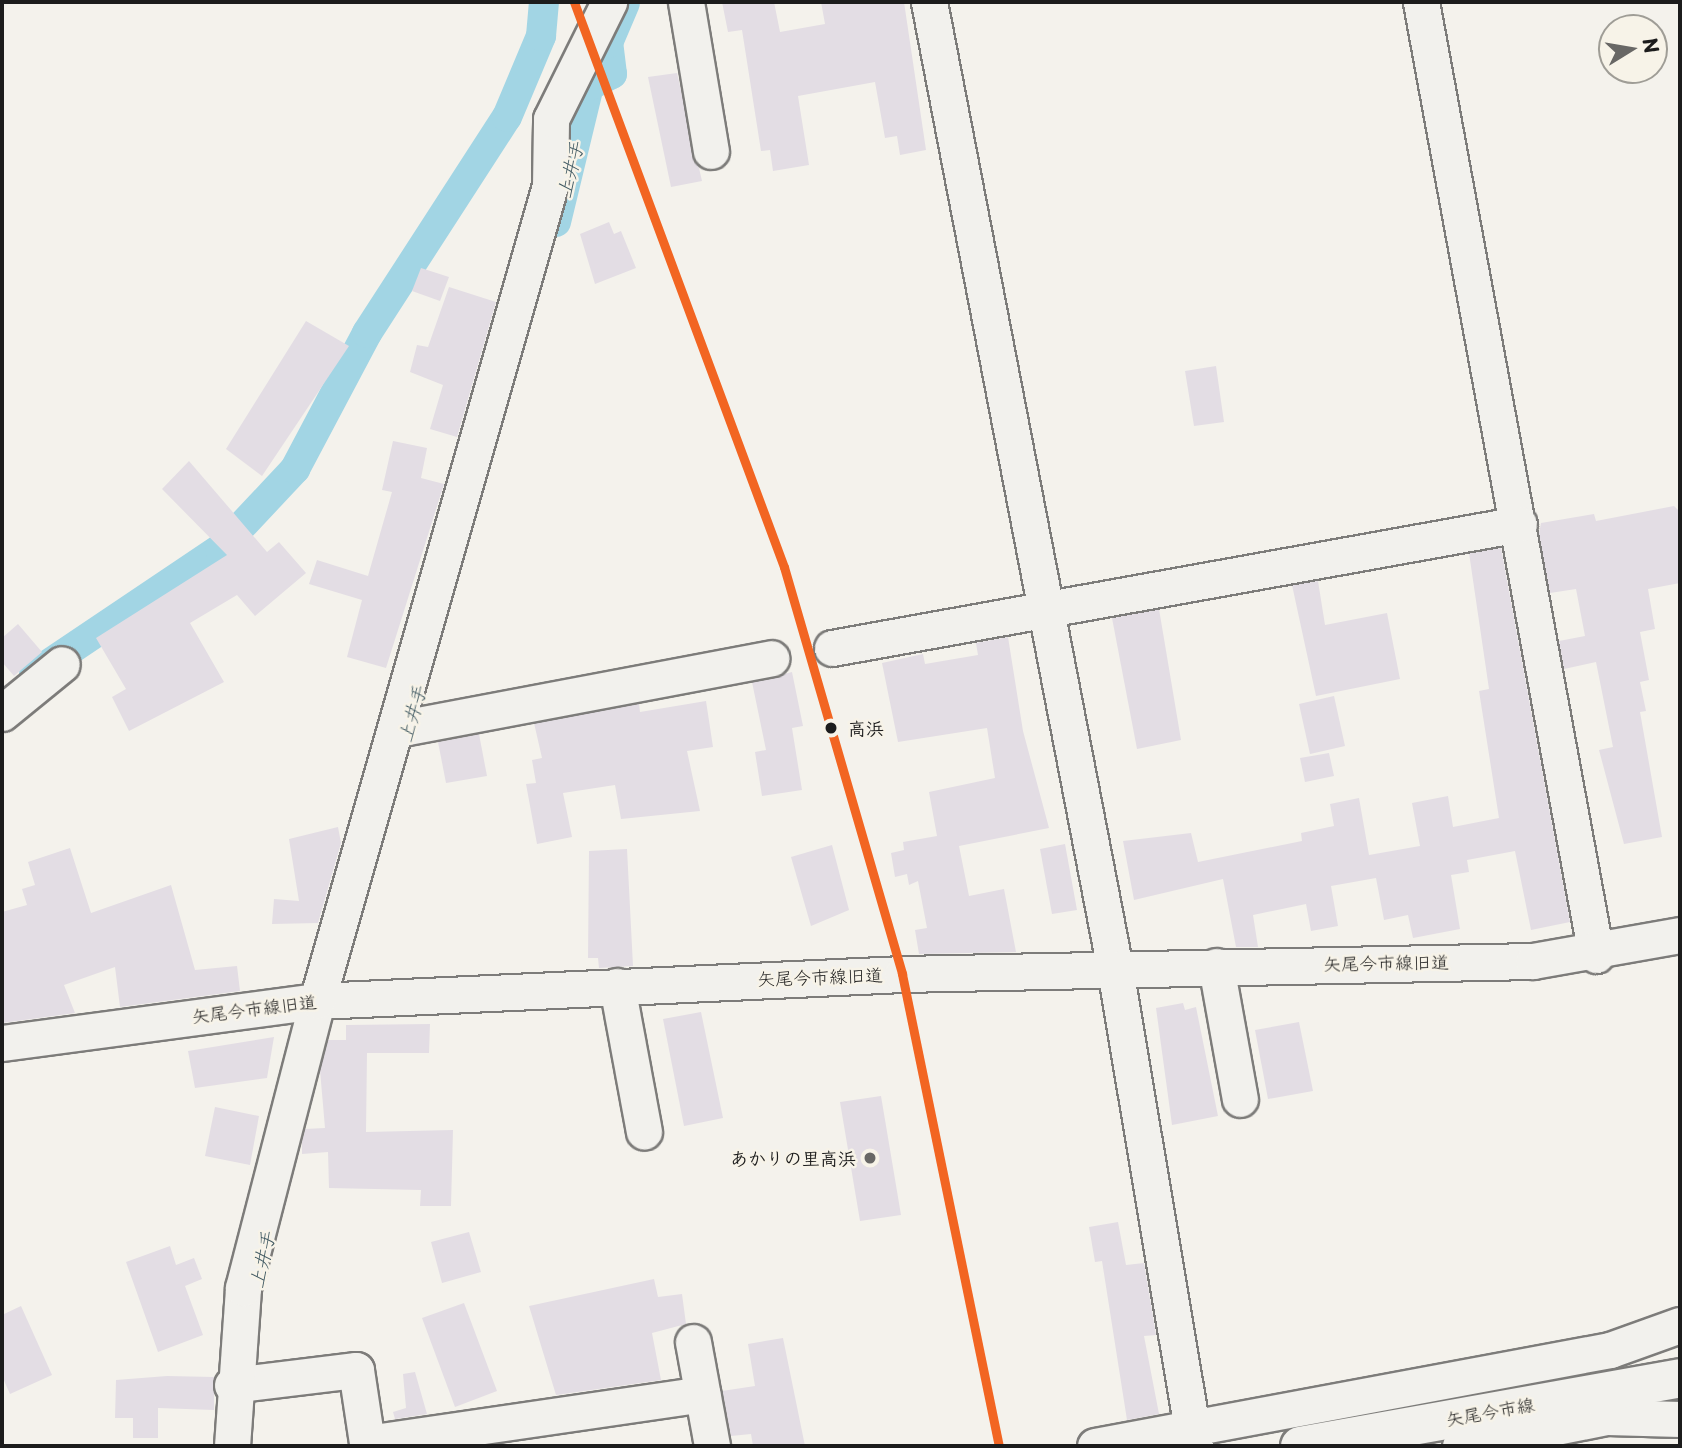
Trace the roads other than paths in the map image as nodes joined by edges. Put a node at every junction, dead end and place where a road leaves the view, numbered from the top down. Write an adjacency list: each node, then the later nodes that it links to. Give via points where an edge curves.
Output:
1 (609, 2): 12 (street, via 551,120 550,186)
2 (686, 2): 5 (street)
3 (929, 2): 7 (street)
4 (1421, 2): 6 (street)
5 (712, 151)
6 (1518, 524): 7 (street); 14 (street)
7 (1046, 610): 8 (street); 16 (street)
8 (832, 648)
9 (771, 658): 12 (street)
10 (62, 664): 11 (street)
11 (2, 713)
12 (397, 729): 18 (street)
13 (1680, 935): 14 (street, 矢尾今市線旧道)
14 (1597, 954): 15 (street, 矢尾今市線旧道)
15 (1216, 966): 16 (street, 矢尾今市線旧道); 20 (street)
16 (1115, 969): 17 (street, 矢尾今市線旧道); 28 (street)
17 (617, 986): 18 (street, 矢尾今市線旧道); 21 (street)
18 (317, 1000): 19 (street, 矢尾今市線旧道); 25 (street, via 243,1288)
19 (2, 1043)
20 (1240, 1099)
21 (644, 1132)
22 (1680, 1325): 28 (street, via 1610,1350)
23 (693, 1342): 26 (street)
24 (1666, 1381): 32 (main road, 矢尾今市線)
25 (232, 1385): 26 (street, via 356,1370 367,1443); 29 (street)
26 (702, 1394): 30 (street)
27 (1680, 1419): 33 (street, via 1607,1418)
28 (1193, 1437): 31 (street)
29 (232, 1446)
30 (712, 1446)
31 (1095, 1446)
32 (1300, 1446)
33 (1460, 1446)

